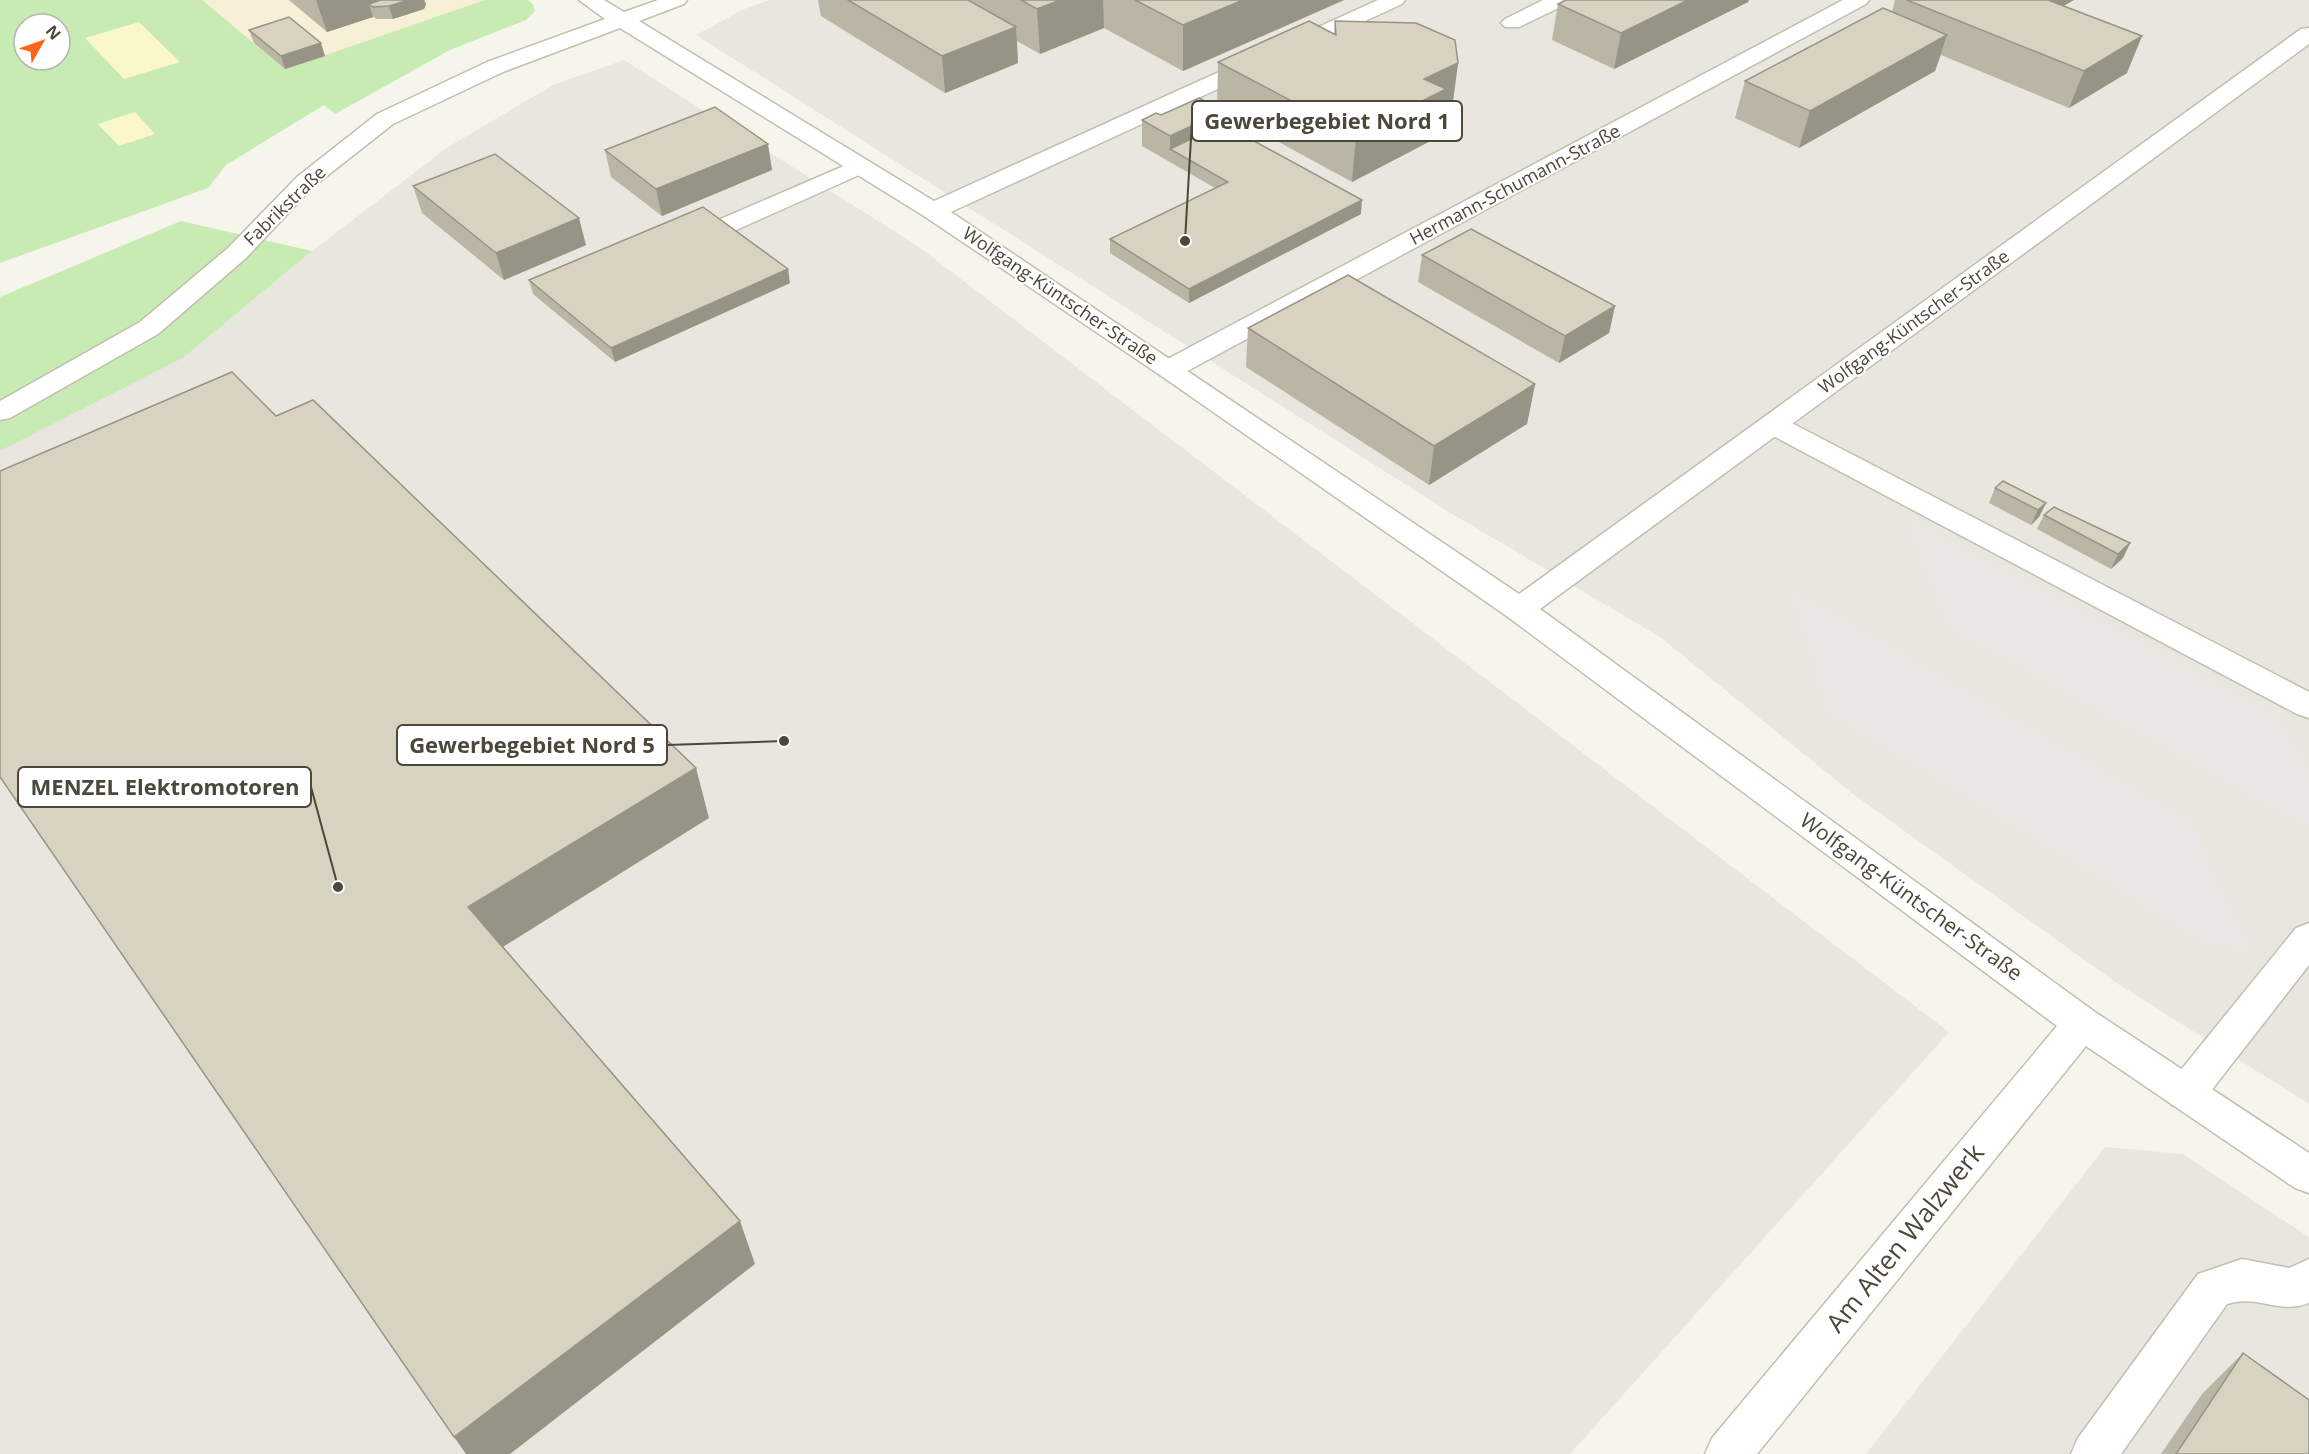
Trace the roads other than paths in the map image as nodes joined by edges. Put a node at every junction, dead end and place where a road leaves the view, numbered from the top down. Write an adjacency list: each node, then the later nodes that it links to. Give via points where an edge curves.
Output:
1 (589, 0): 6 (street, Wolfgang-Küntscher-Straße)
2 (678, 0): 6 (street, Fabrikstraße)
3 (1395, 0): 10 (street)
4 (1560, 0): 7 (street)
5 (1860, 0): 12 (street, Hermann-Schumann-Straße)
6 (622, 20): 9 (street, Wolfgang-Küntscher-Straße); 13 (street, Fabrikstraße, via 495,68 385,119 305,182 237,253 149,328)
7 (1512, 23)
8 (2309, 34): 14 (street, Wolfgang-Küntscher-Straße)
9 (860, 166): 10 (street, Wolfgang-Küntscher-Straße); 11 (street)
10 (933, 211): 12 (street, Wolfgang-Küntscher-Straße)
11 (725, 226)
12 (1170, 369): 15 (street, Wolfgang-Küntscher-Straße)
13 (0, 412)
14 (1774, 425): 15 (street, Wolfgang-Küntscher-Straße); 16 (street)
15 (1519, 609): 18 (street, Wolfgang-Küntscher-Straße)
16 (2309, 706)
17 (2309, 938): 19 (street)
18 (2082, 1023): 19 (street, Wolfgang-Küntscher-Straße); 22 (street, Am Alten Walzwerk)
19 (2186, 1093): 20 (street, Wolfgang-Küntscher-Straße)
20 (2309, 1175)
21 (2309, 1279): 23 (street, via 2294,1289 2242,1279 2213,1288)
22 (1728, 1454)
23 (2094, 1454)

